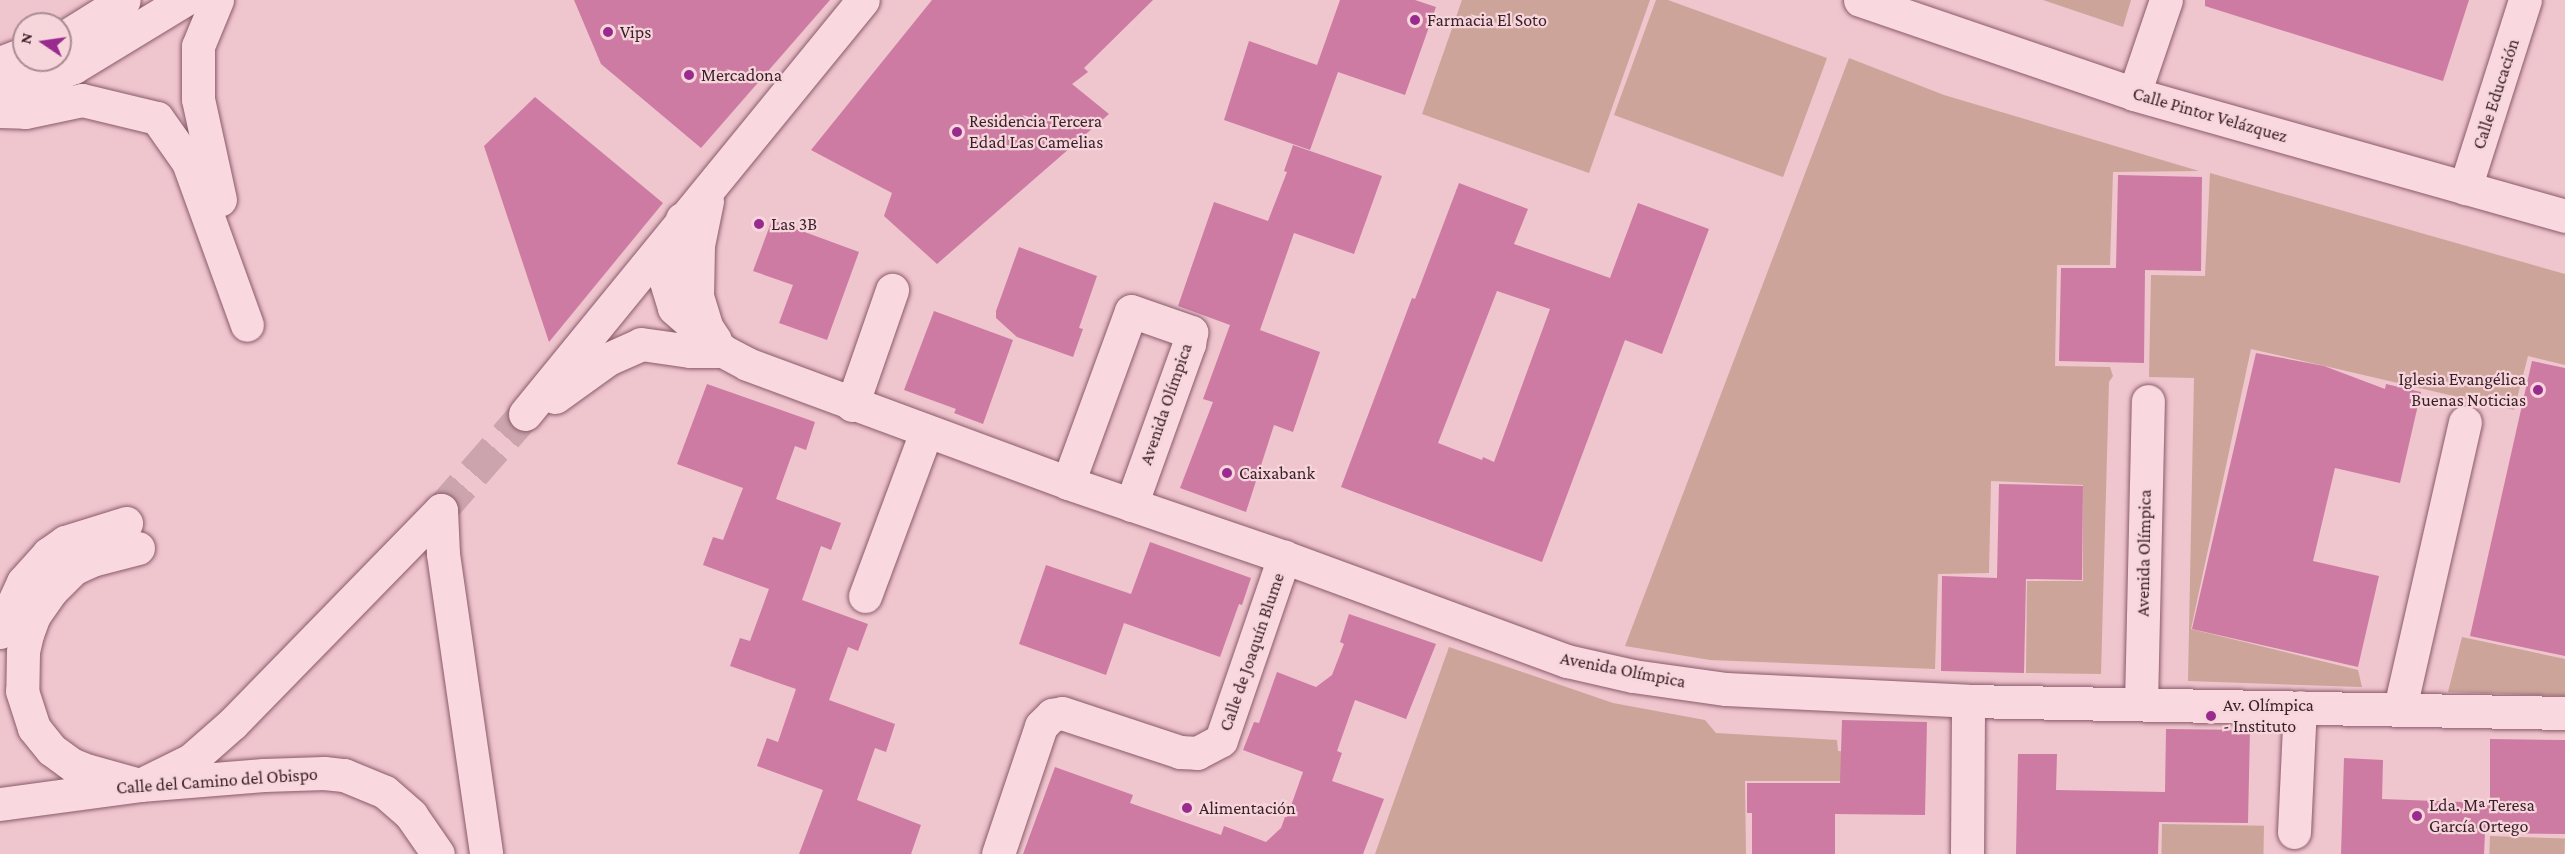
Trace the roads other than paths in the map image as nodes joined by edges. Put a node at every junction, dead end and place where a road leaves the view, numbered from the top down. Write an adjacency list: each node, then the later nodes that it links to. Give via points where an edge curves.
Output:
1 (124, 0): 8 (street)
2 (184, 0): 10 (street, via 74,67)
3 (217, 0): 11 (street, via 198,46 198,99 247,325 188,162 157,118 82,100 25,112)
4 (863, 0): 12 (street)
5 (1860, 0): 9 (street, Calle Pintor Velázquez)
6 (2166, 0): 9 (street)
7 (2525, 0): 13 (street, Calle Educación)
8 (72, 32)
9 (2134, 94): 13 (street, Calle Pintor Velázquez)
10 (0, 95)
11 (0, 111)
12 (710, 187): 15 (street); 16 (street, via 698,245)
13 (2465, 188): 14 (street, Calle Pintor Velázquez)
14 (2565, 216)
15 (682, 219): 18 (street, via 664,275); 19 (street, via 525,414 608,359)
16 (698, 276): 18 (street); 20 (street, via 697,296 707,328)
17 (892, 290): 22 (street)
18 (674, 308): 19 (street); 20 (street, Avenida Olímpica)
19 (641, 344): 20 (street, Avenida Olímpica)
20 (723, 351): 22 (street, Avenida Olímpica)
21 (2148, 401): 31 (street, Avenida Olímpica)
22 (852, 405): 24 (street, Avenida Olímpica)
23 (2464, 422): 33 (street)
24 (926, 432): 25 (street, Avenida Olímpica); 28 (street)
25 (1068, 483): 26 (street, Avenida Olímpica); 26 (street, Avenida Olímpica, via 1131,311 1191,332)
26 (1131, 505): 27 (street, Avenida Olímpica)
27 (1284, 557): 30 (street, Avenida Olímpica, via 1567,661 1633,676 1726,689); 40 (street, Calle de Joaquín Blume, via 1221,740 1197,753 1180,752 1062,712 1052,715 1041,726)
28 (865, 596)
29 (0, 632): 35 (street, via 23,582 48,554 65,542 132,536 73,569 51,591 34,615 27,634 22,691 34,728 52,750 73,765)
30 (1968, 701): 31 (street, Avenida Olímpica); 41 (street)
31 (2141, 704): 32 (street, Avenida Olímpica)
32 (2300, 707): 33 (street, Avenida Olímpica); 37 (street)
33 (2400, 708): 34 (street, Avenida Olímpica)
34 (2565, 713)
35 (140, 785): 36 (street, Calle del Camino del Obispo); 38 (street, Calle del Camino del Obispo, via 276,775 344,775 385,792 411,815); 39 (street, via 191,760 232,724 441,510 443,554)
36 (0, 804)
37 (2294, 832)
38 (438, 854)
39 (486, 854)
40 (998, 854)
41 (1967, 854)

